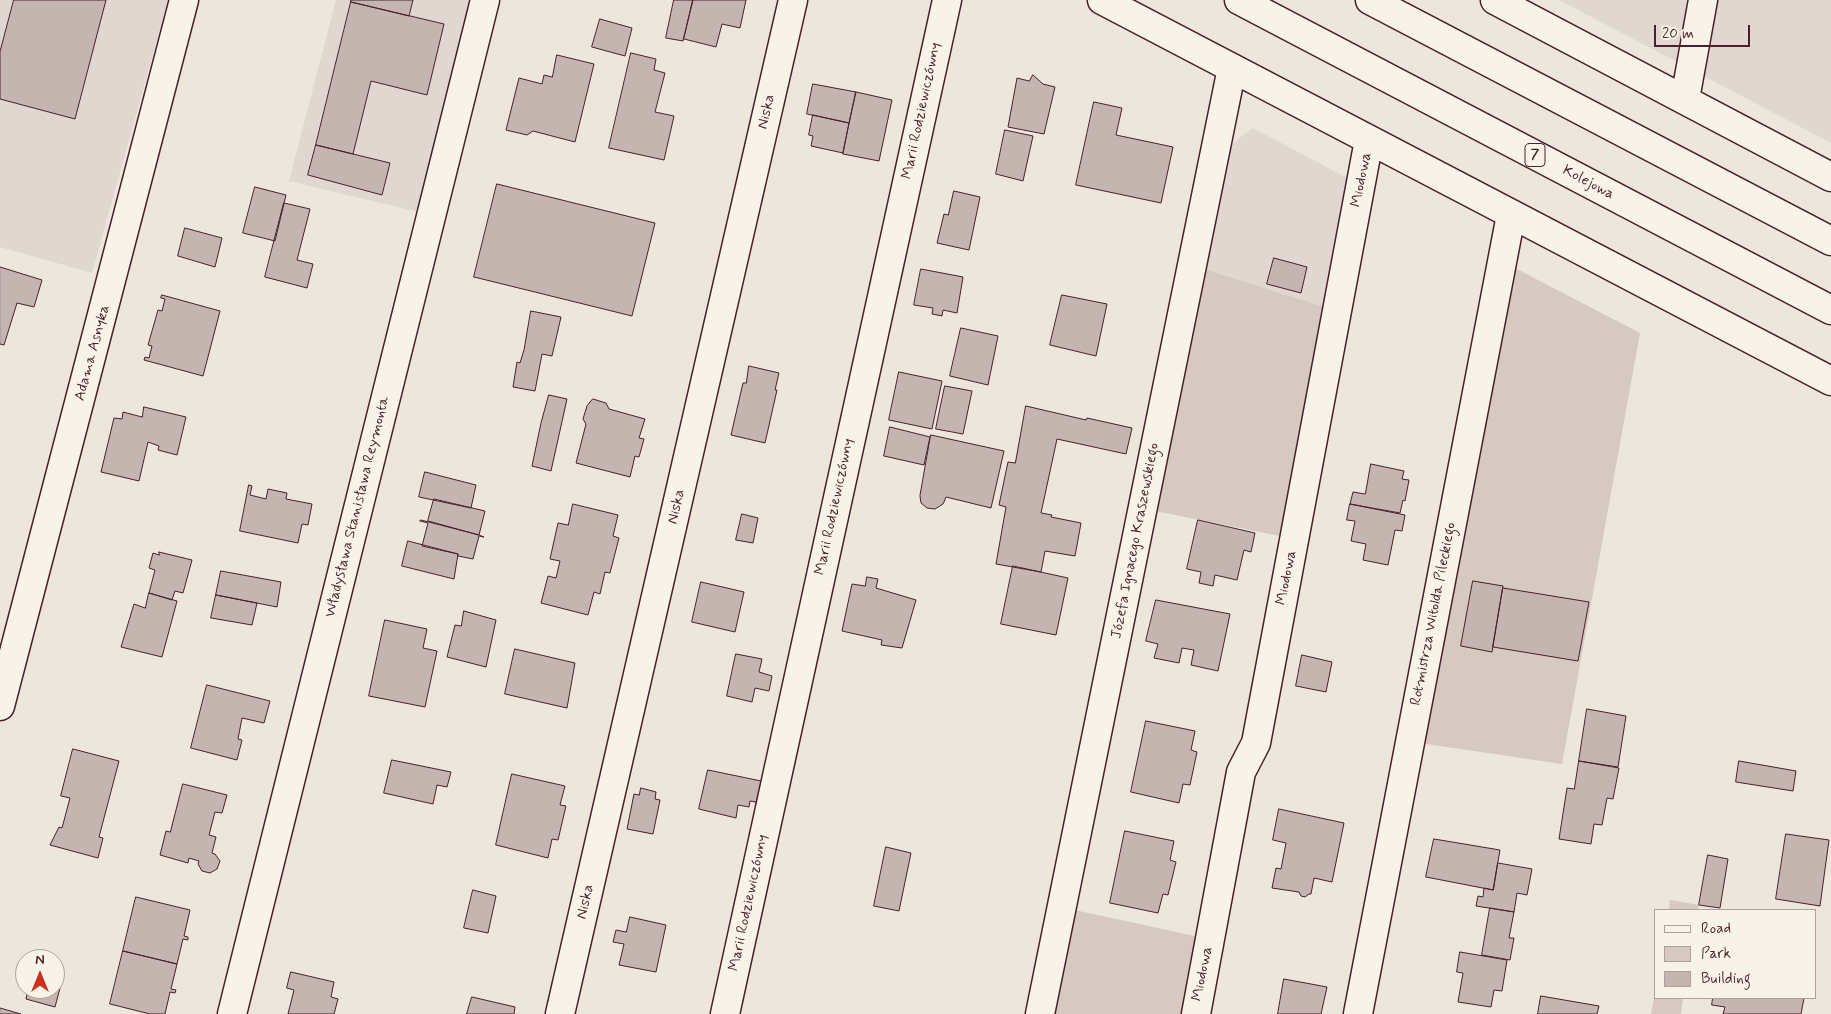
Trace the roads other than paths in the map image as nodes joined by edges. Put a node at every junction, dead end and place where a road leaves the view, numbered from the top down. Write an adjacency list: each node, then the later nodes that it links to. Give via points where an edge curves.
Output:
1 (184, 0): 18 (main road, Adama Asnyka)
2 (485, 0): 19 (main road, Władysława Stanisława Reymonta)
3 (793, 0): 20 (main road, Niska)
4 (947, 0): 21 (main road, Marii Rodziewiczówny)
5 (1102, 0): 10 (main road)
6 (1239, 0): 16 (main road, Kolejowa / 7)
7 (1370, 0): 15 (main road)
8 (1496, 0): 11 (main road)
9 (1703, 0): 11 (main road)
10 (1232, 68): 12 (main road); 22 (main road, Józefa Ignacego Kraszewskiego)
11 (1685, 99): 13 (main road)
12 (1370, 140): 14 (main road); 23 (main road, Miodowa, via 1256,743 1241,772)
13 (1831, 177)
14 (1511, 215): 17 (main road); 24 (main road, Rotmistrza Witolda Pileckiego)
15 (1831, 241)
16 (1831, 310)
17 (1831, 381)
18 (0, 706)
19 (232, 1014)
20 (560, 1014)
21 (725, 1014)
22 (1040, 1014)
23 (1196, 1014)
24 (1358, 1014)

